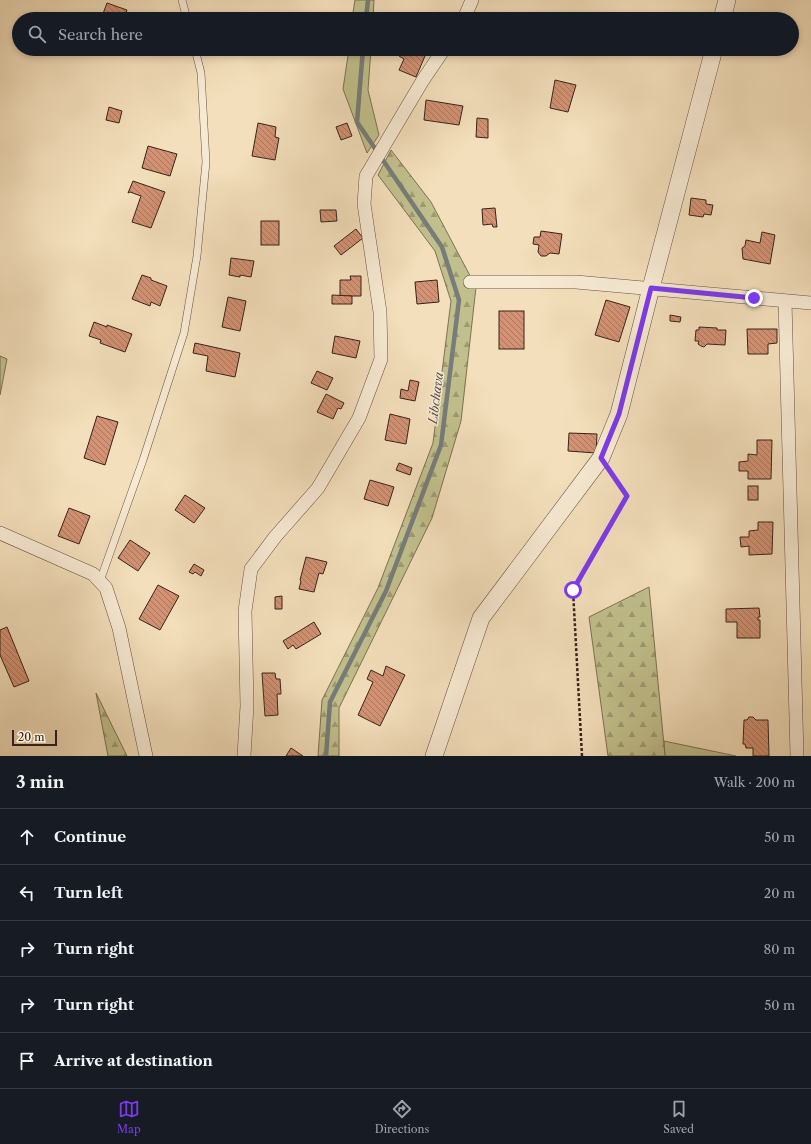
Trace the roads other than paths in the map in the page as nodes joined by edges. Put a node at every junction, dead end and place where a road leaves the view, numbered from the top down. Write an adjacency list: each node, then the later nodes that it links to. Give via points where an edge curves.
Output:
1 (182, 0): 4 (lane)
2 (472, 0): 5 (street)
3 (727, 0): 6 (street)
4 (185, 12)
5 (467, 12)
6 (724, 12)
7 (196, 56): 15 (lane, via 201,73 206,162 197,256 185,325 143,460)
8 (439, 56): 17 (street, via 366,176 364,204 380,312 381,359 359,418 318,488 251,569 245,611)
9 (712, 56): 11 (street)
10 (470, 282): 11 (street, via 576,282)
11 (651, 288): 12 (street); 18 (street, via 619,414 601,458 481,618)
12 (785, 301): 13 (street); 19 (street)
13 (811, 303)
14 (0, 533): 15 (street, via 93,574)
15 (100, 581): 16 (street, via 106,588 119,628)
16 (146, 756)
17 (244, 756)
18 (434, 756)
19 (797, 756)

